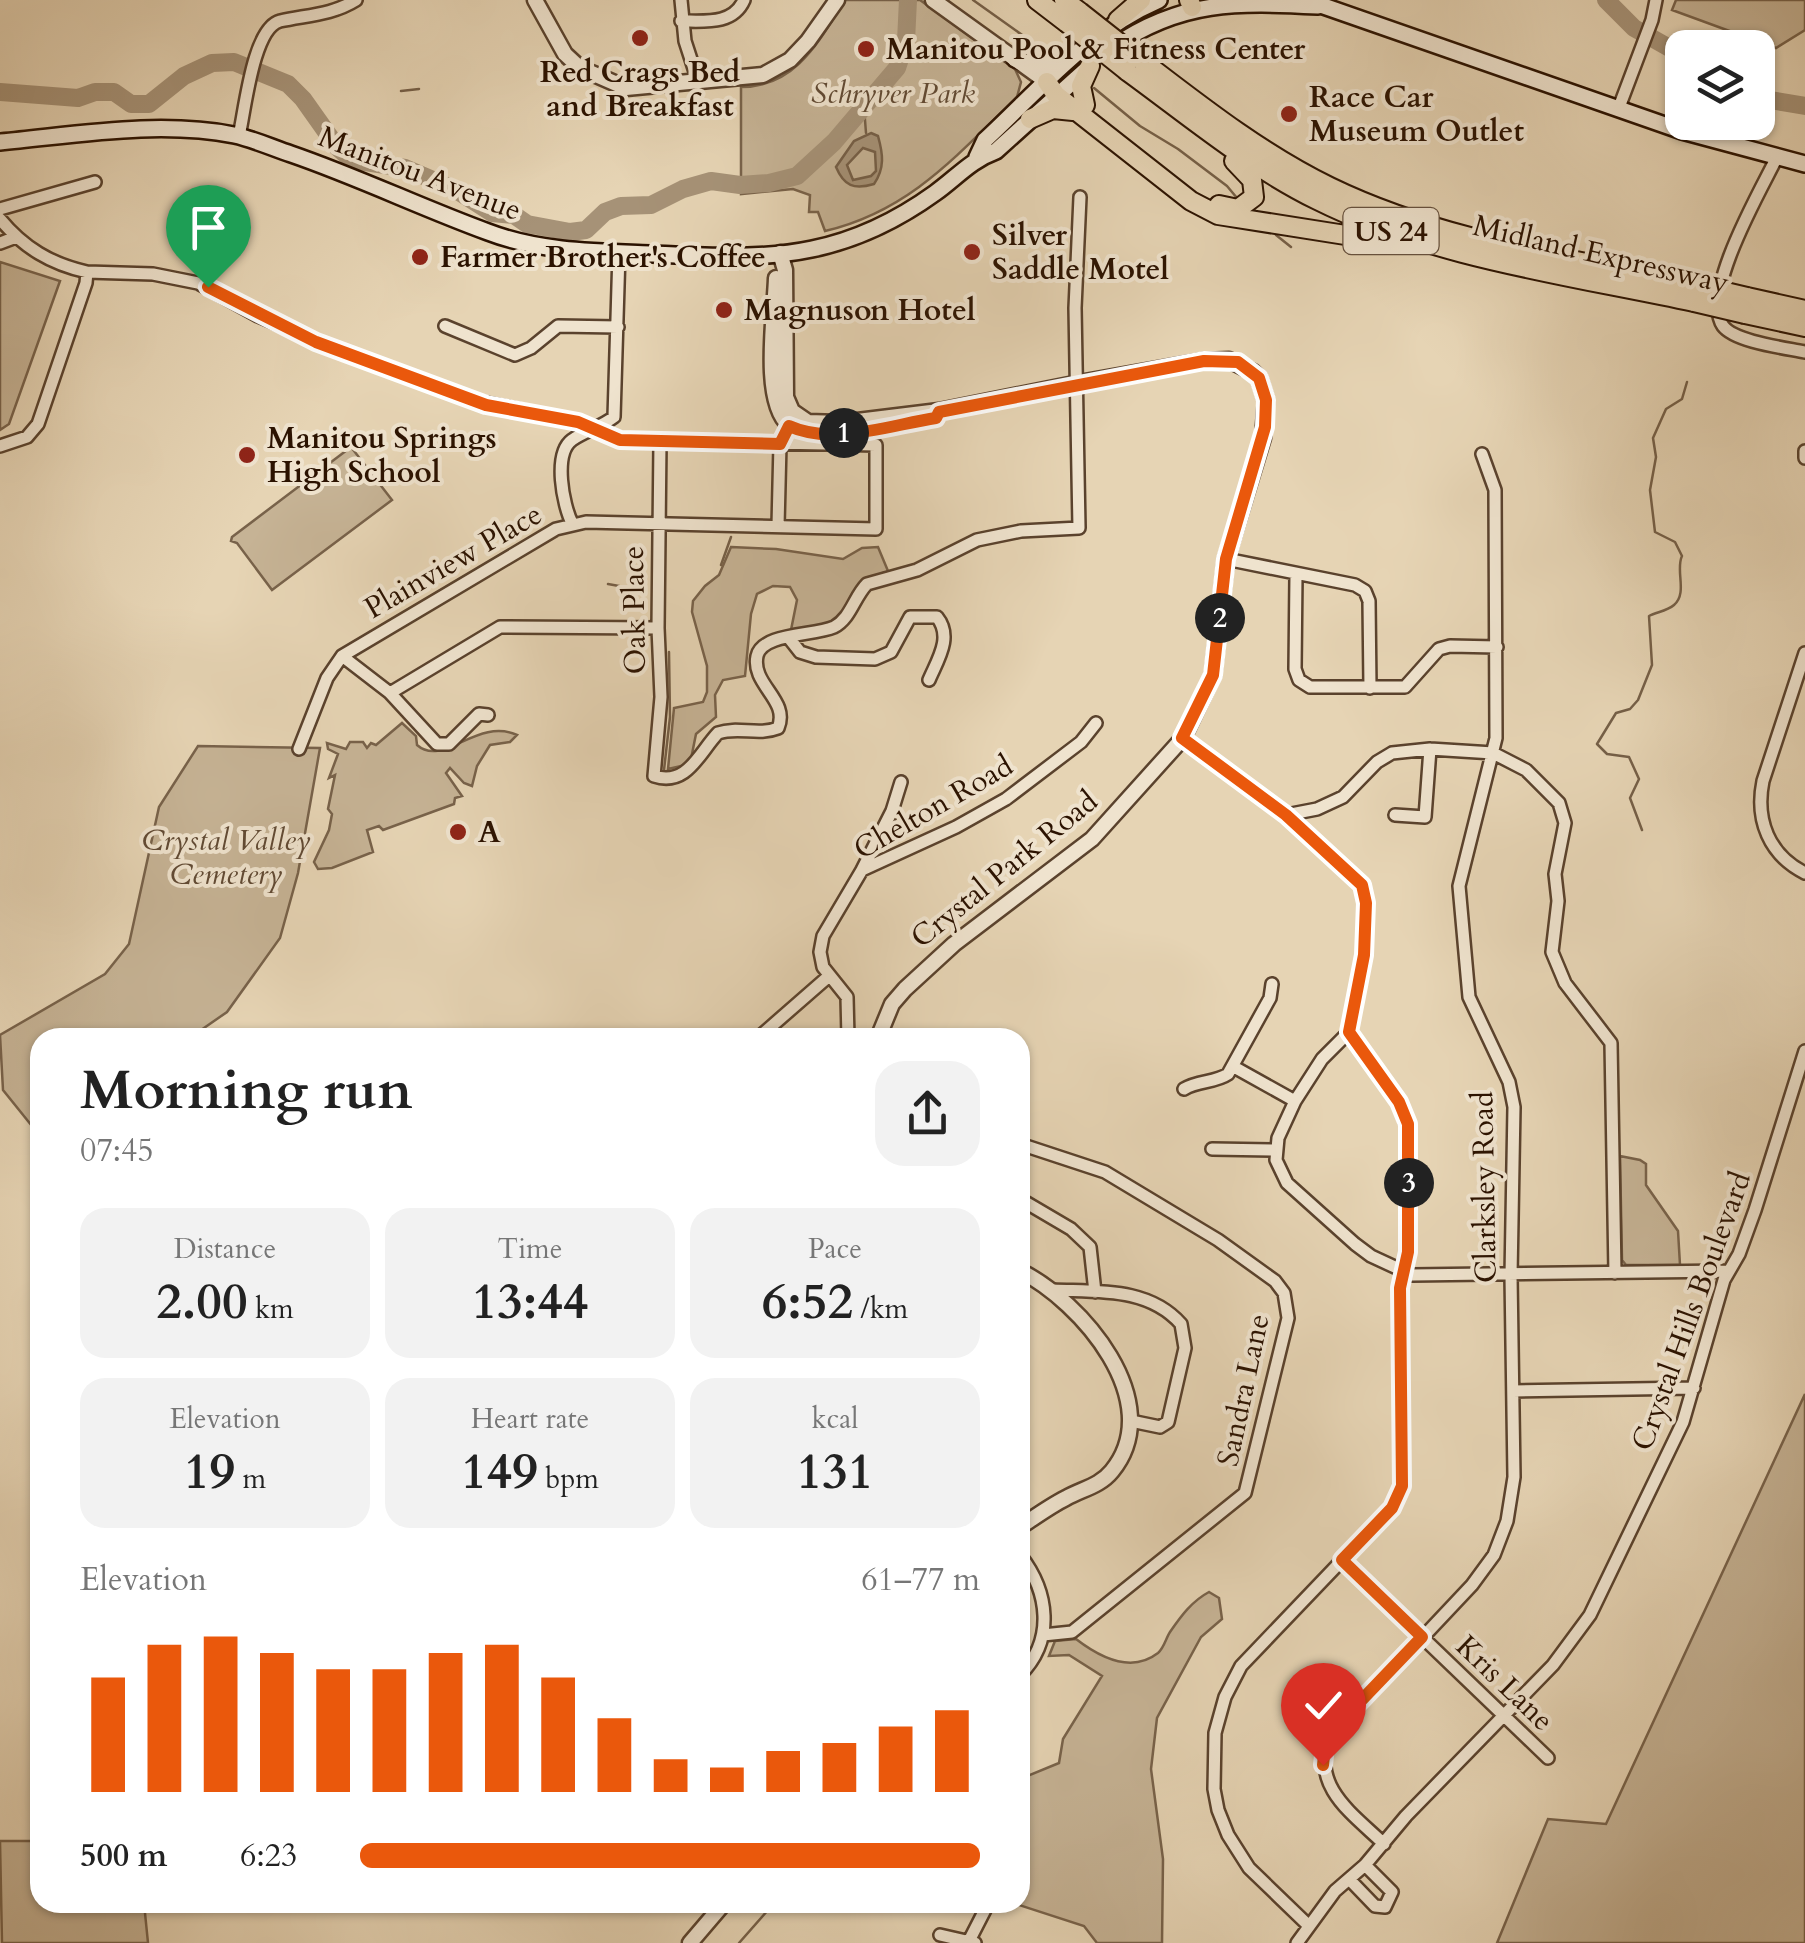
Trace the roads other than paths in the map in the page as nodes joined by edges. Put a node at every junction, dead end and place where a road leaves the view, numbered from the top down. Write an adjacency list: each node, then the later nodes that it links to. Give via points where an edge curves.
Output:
1 (356, 0): 26 (street, via 268,28 255,58)
2 (535, 0): 20 (street, via 565,54 603,80 626,88)
3 (681, 0): 15 (street)
4 (744, 0): 15 (street, via 727,19)
5 (837, 0): 20 (street, via 790,60 763,75)
6 (933, 0): 16 (street)
7 (1037, 0): 13 (highway, Midland Expressway / US 24)
8 (1141, 0): 14 (highway)
9 (1159, 0): 14 (main road, Manitou Avenue)
10 (1656, 0): 23 (street)
11 (1192, 2): 12 (main road, Manitou Avenue); 18 (main road, Manitou Avenue, via 1146,23)
12 (1313, 3): 23 (main road, Manitou Avenue)
13 (1070, 9): 19 (highway, Midland Expressway / US 24, bridge)
14 (1118, 20): 17 (main road, Manitou Avenue)
15 (682, 21): 20 (street)
16 (1015, 60): 17 (main road, via 1042,67); 21 (street); 25 (main road, via 1032,84)
17 (1070, 60): 21 (main road, Manitou Avenue)
18 (1090, 66): 21 (main road, Manitou Avenue); 24 (highway, via 1081,86)
19 (1134, 66): 22 (highway, Midland Expressway / US 24); 40 (highway, Midland Expressway / US 24, via 1266,152 1368,204)
20 (698, 81)
21 (1055, 88): 24 (highway); 25 (main road, Manitou Avenue)
22 (1163, 97): 24 (highway, via 1242,166 1254,185 1250,202 1232,209 1210,200); 38 (highway, Midland Expressway / US 24, via 1246,159 1340,211 1420,240)
23 (1618, 110): 28 (main road, Manitou Avenue)
24 (1086, 111): 25 (highway); 38 (highway, via 1191,201 1218,215)
25 (1026, 113): 37 (main road, Manitou Avenue, via 996,151 902,216 832,244)
26 (240, 136): 27 (main road, Manitou Avenue, via 165,129); 36 (main road, Manitou Avenue, via 497,235)
27 (0, 142)
28 (1777, 157): 29 (main road, Manitou Avenue); 46 (street, via 1730,256 1720,317 1733,334)
29 (1805, 164)
30 (95, 182): 32 (street)
31 (1080, 198): 47 (street)
32 (0, 209)
33 (0, 219): 34 (street)
34 (16, 238): 35 (street); 39 (street, via 54,262)
35 (0, 243)
36 (620, 253): 37 (main road, Manitou Avenue); 44 (street)
37 (780, 253): 48 (street, via 786,270 785,390)
38 (1547, 271): 40 (highway, Midland Expressway / US 24)
39 (87, 272): 49 (street, via 198,283 369,363 486,405); 52 (street, via 38,424 28,437)
40 (1695, 294): 41 (highway, Midland Expressway / US 24, bridge)
41 (1746, 305): 42 (highway, Midland Expressway / US 24); 45 (highway, Midland Expressway / US 24)
42 (1805, 310)
43 (444, 326): 44 (street, via 515,355 558,326)
44 (618, 327): 49 (street, via 614,418)
45 (1805, 327)
46 (1805, 352)
47 (1079, 383): 48 (street, Crystal Park Road, via 939,412); 57 (street, Crystal Park Road, via 1219,360 1238,362 1259,378 1265,427); 60 (street, via 1079,528 976,540 917,570 867,584 835,626)
48 (793, 421): 51 (street)
49 (597, 430): 50 (street, via 620,440); 55 (street, via 572,440 563,455 564,506)
50 (660, 442): 51 (street); 54 (street, Oak Place)
51 (780, 444): 56 (street); 56 (street, Plainview Place, via 876,445 876,529)
52 (0, 446)
53 (1482, 454): 61 (street, Clarksley Road, via 1496,490)
54 (658, 523): 55 (street, Plainview Place); 56 (street, Plainview Place); 59 (street, Oak Place)
55 (572, 524): 63 (street, Plainview Place)
56 (778, 526)
57 (1226, 559): 58 (street); 69 (street, Crystal Park Road, via 1213,675)
58 (1296, 575): 65 (street, via 1365,592); 65 (street, via 1299,680)
59 (658, 628): 60 (street, Oak Place, via 654,776 674,777 692,768 718,733 778,728 782,714 757,656 770,640); 66 (street, via 500,627)
60 (790, 638): 64 (street, via 800,652 816,657 875,659 890,652 910,617 937,617 945,638)
61 (1497, 646): 65 (street, via 1444,647 1405,687); 72 (street, Clarksley Road)
62 (1805, 653): 77 (street, via 1760,801 1771,844)
63 (342, 656): 66 (street); 71 (street, via 326,678)
64 (929, 680)
65 (1370, 688)
66 (390, 693): 67 (street, via 438,744 448,744 479,714)
67 (488, 715)
68 (1096, 724): 76 (street, Chelton Road, via 1006,799)
69 (1182, 738): 74 (street); 82 (street, Crystal Park Road, via 1092,839 904,988)
70 (1430, 748): 72 (street); 74 (street, via 1392,753 1342,797); 75 (street, via 1425,816)
71 (299, 750)
72 (1493, 753): 94 (street, via 1526,770 1565,816 1552,952 1565,983 1611,1043); 95 (street, Clarksley Road, via 1460,886 1469,997 1505,1071 1514,1107)
73 (901, 782): 76 (street)
74 (1286, 815): 83 (street, via 1357,878 1365,893 1364,955)
75 (1395, 815)
76 (862, 870): 78 (street, Chelton Road, via 820,946)
77 (1805, 872)
78 (829, 976): 80 (street); 81 (street, via 847,996)
79 (1272, 984): 85 (street)
80 (769, 1028)
81 (848, 1028)
82 (882, 1028)
83 (1349, 1032): 87 (street); 92 (street, via 1408,1124 1408,1252)
84 (1805, 1051): 93 (street, Crystal Hills Boulevard, via 1750,1226)
85 (1234, 1067): 86 (street, via 1224,1078); 87 (street)
86 (1184, 1088)
87 (1295, 1101): 90 (street)
88 (1030, 1147): 105 (street, Sandra Lane, via 1104,1172 1218,1240 1275,1281 1288,1318 1244,1494 1072,1632)
89 (1212, 1149): 90 (street)
90 (1276, 1150): 92 (street, via 1287,1183 1371,1256)
91 (1030, 1205): 98 (street, via 1090,1247)
92 (1402, 1270): 95 (street); 103 (street, via 1402,1486 1392,1508)
93 (1728, 1271): 94 (street); 99 (street, Crystal Hills Boulevard)
94 (1615, 1273): 95 (street)
95 (1510, 1276): 100 (street, Clarksley Road)
96 (1030, 1277): 97 (street)
97 (1053, 1290): 98 (street); 101 (street, via 1112,1362 1128,1392)
98 (1095, 1292): 101 (street, via 1138,1297 1175,1317 1184,1330 1168,1422 1160,1427)
99 (1694, 1388): 100 (street); 108 (street, Crystal Hills Boulevard, via 1684,1422 1590,1615 1568,1648)
100 (1513, 1391): 106 (street, Clarksley Road, via 1514,1477 1499,1544 1472,1585)
101 (1131, 1421): 102 (street, via 1125,1449 1108,1476)
102 (1030, 1520)
103 (1342, 1560): 106 (street, Kris Lane); 115 (street, via 1241,1666 1219,1714 1213,1751 1218,1810 1228,1835 1250,1868)
104 (1030, 1569): 105 (street, via 1046,1615)
105 (1043, 1635): 107 (street)
106 (1422, 1637): 108 (street, Kris Lane); 110 (street, Clarksley Road, via 1325,1746 1330,1790)
107 (1030, 1663)
108 (1502, 1716): 109 (street, Kris Lane); 110 (street, Crystal Hills Boulevard)
109 (1548, 1758)
110 (1384, 1844): 111 (street, Crystal Hills Boulevard)
111 (1366, 1865): 112 (street, Crystal Hills Boulevard); 112 (street, via 1392,1892 1385,1907 1375,1906)
112 (1349, 1878): 115 (street, Crystal Hills Boulevard)
113 (716, 1913): 118 (street)
114 (984, 1913): 117 (street)
115 (1308, 1925): 119 (street, Crystal Hills Boulevard)
116 (940, 1935): 117 (street)
117 (971, 1942)
118 (690, 1943)
119 (1297, 1943)

